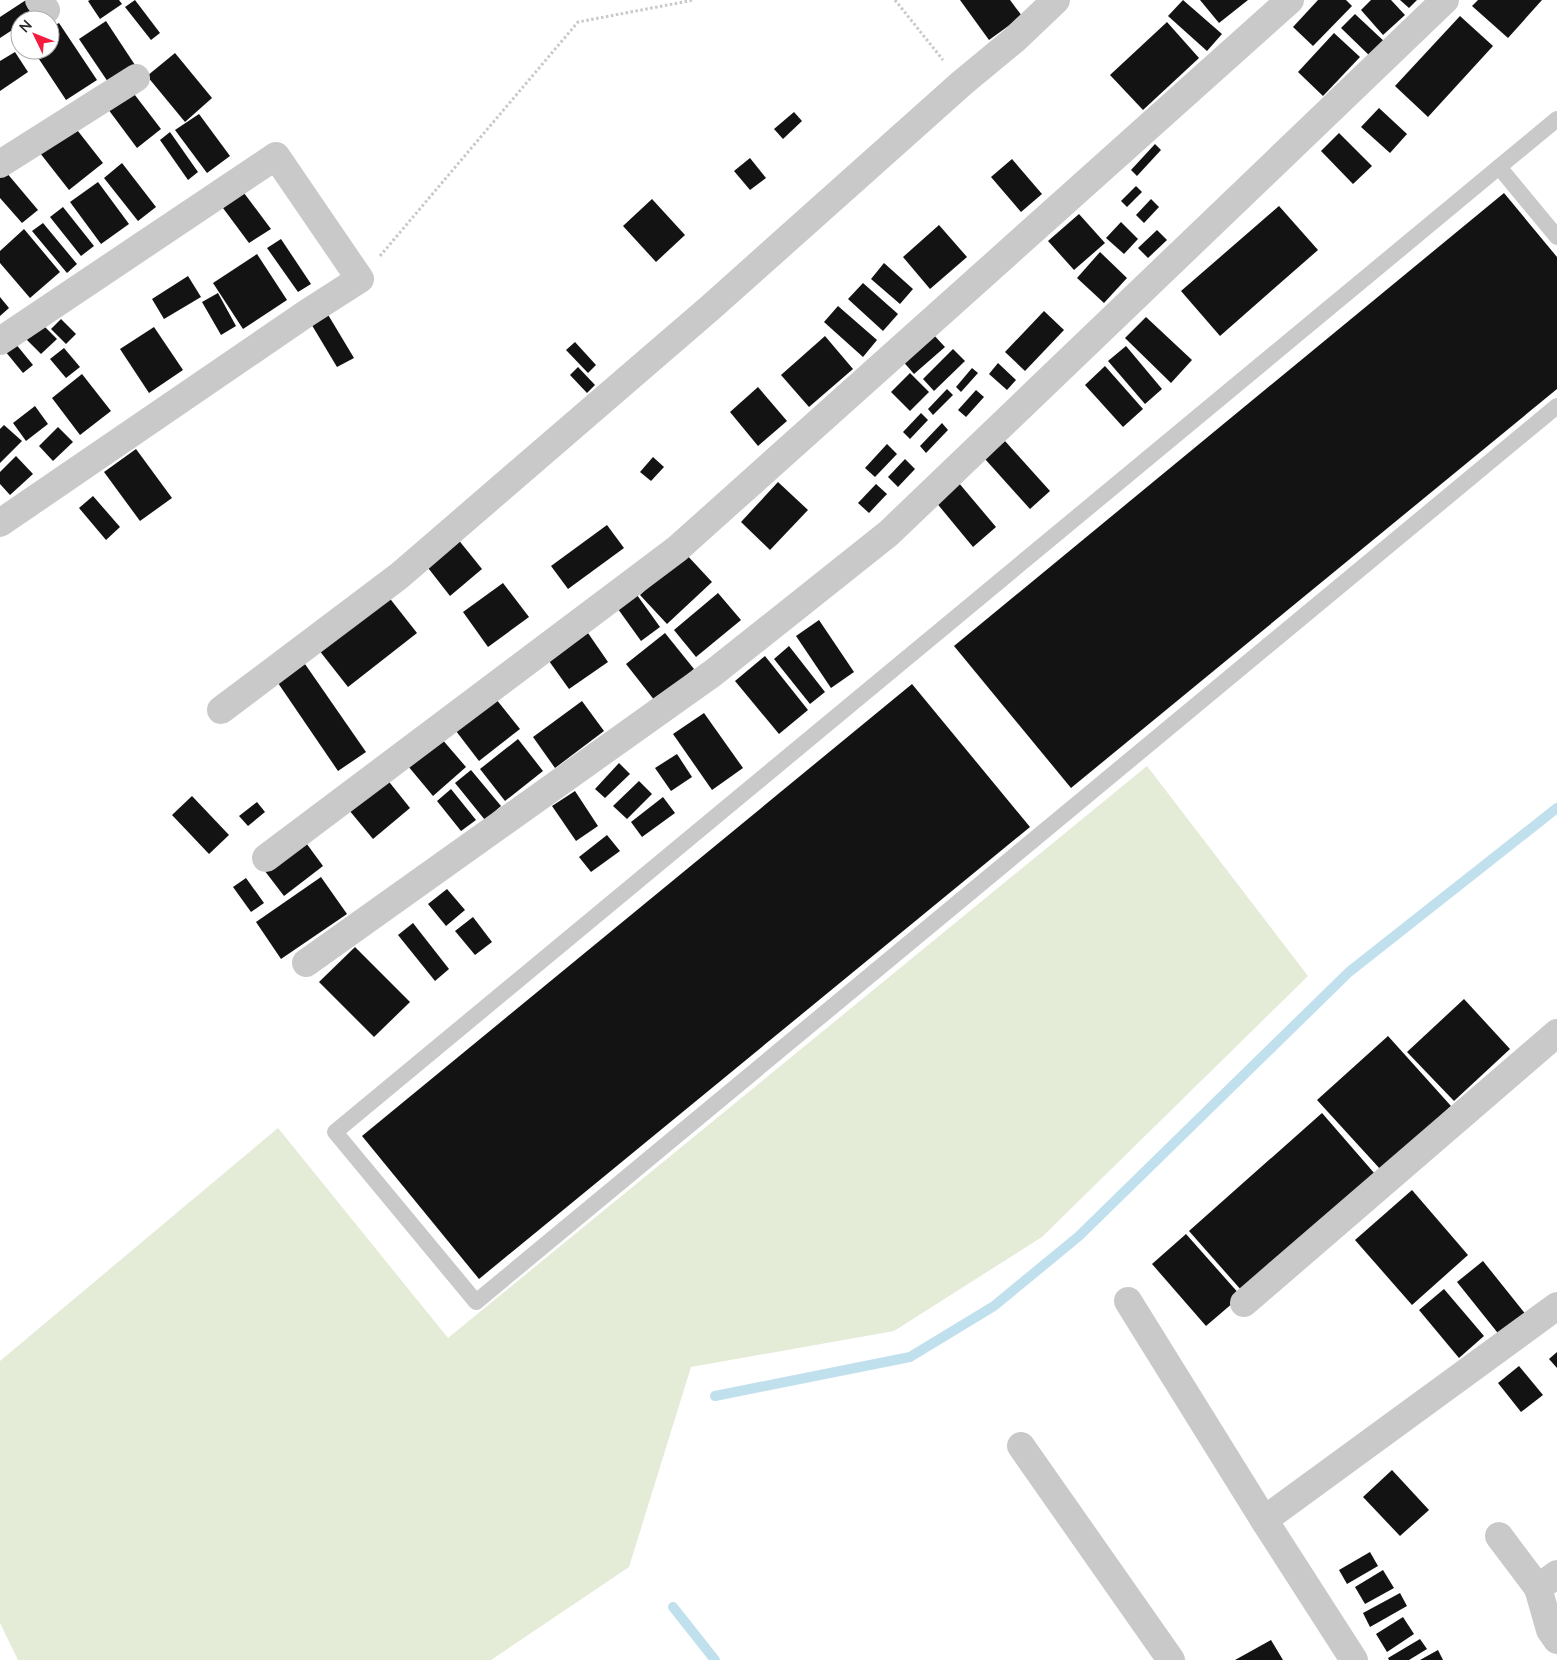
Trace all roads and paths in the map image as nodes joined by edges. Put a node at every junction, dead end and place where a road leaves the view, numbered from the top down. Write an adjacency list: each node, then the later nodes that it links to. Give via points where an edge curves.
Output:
1 (694, 0): 12 (path, via 578,22)
2 (895, 0): 7 (path)
3 (1056, 0): 7 (street)
4 (1290, 0): 17 (street, via 677,549)
5 (1445, 0): 18 (street, via 889,533 713,672)
6 (136, 78): 9 (street)
7 (962, 83): 16 (street, via 710,308 398,576)
8 (1557, 119): 10 (lane)
9 (0, 164)
10 (1499, 167): 11 (lane); 14 (lane, via 335,1132 476,1302)
11 (1557, 237)
12 (360, 279): 13 (street, via 276,156); 15 (street)
13 (0, 341)
14 (1557, 406)
15 (0, 523)
16 (222, 710)
17 (266, 858)
18 (306, 963)
19 (1557, 1033): 21 (street)
20 (1128, 1301): 24 (street)
21 (1244, 1302)
22 (1557, 1306): 24 (street)
23 (1021, 1446): 28 (street)
24 (1264, 1520): 29 (street)
25 (1499, 1536): 26 (street)
26 (1548, 1581): 27 (street, via 1550,1630)
27 (1557, 1640)
28 (1171, 1660)
29 (1354, 1660)

